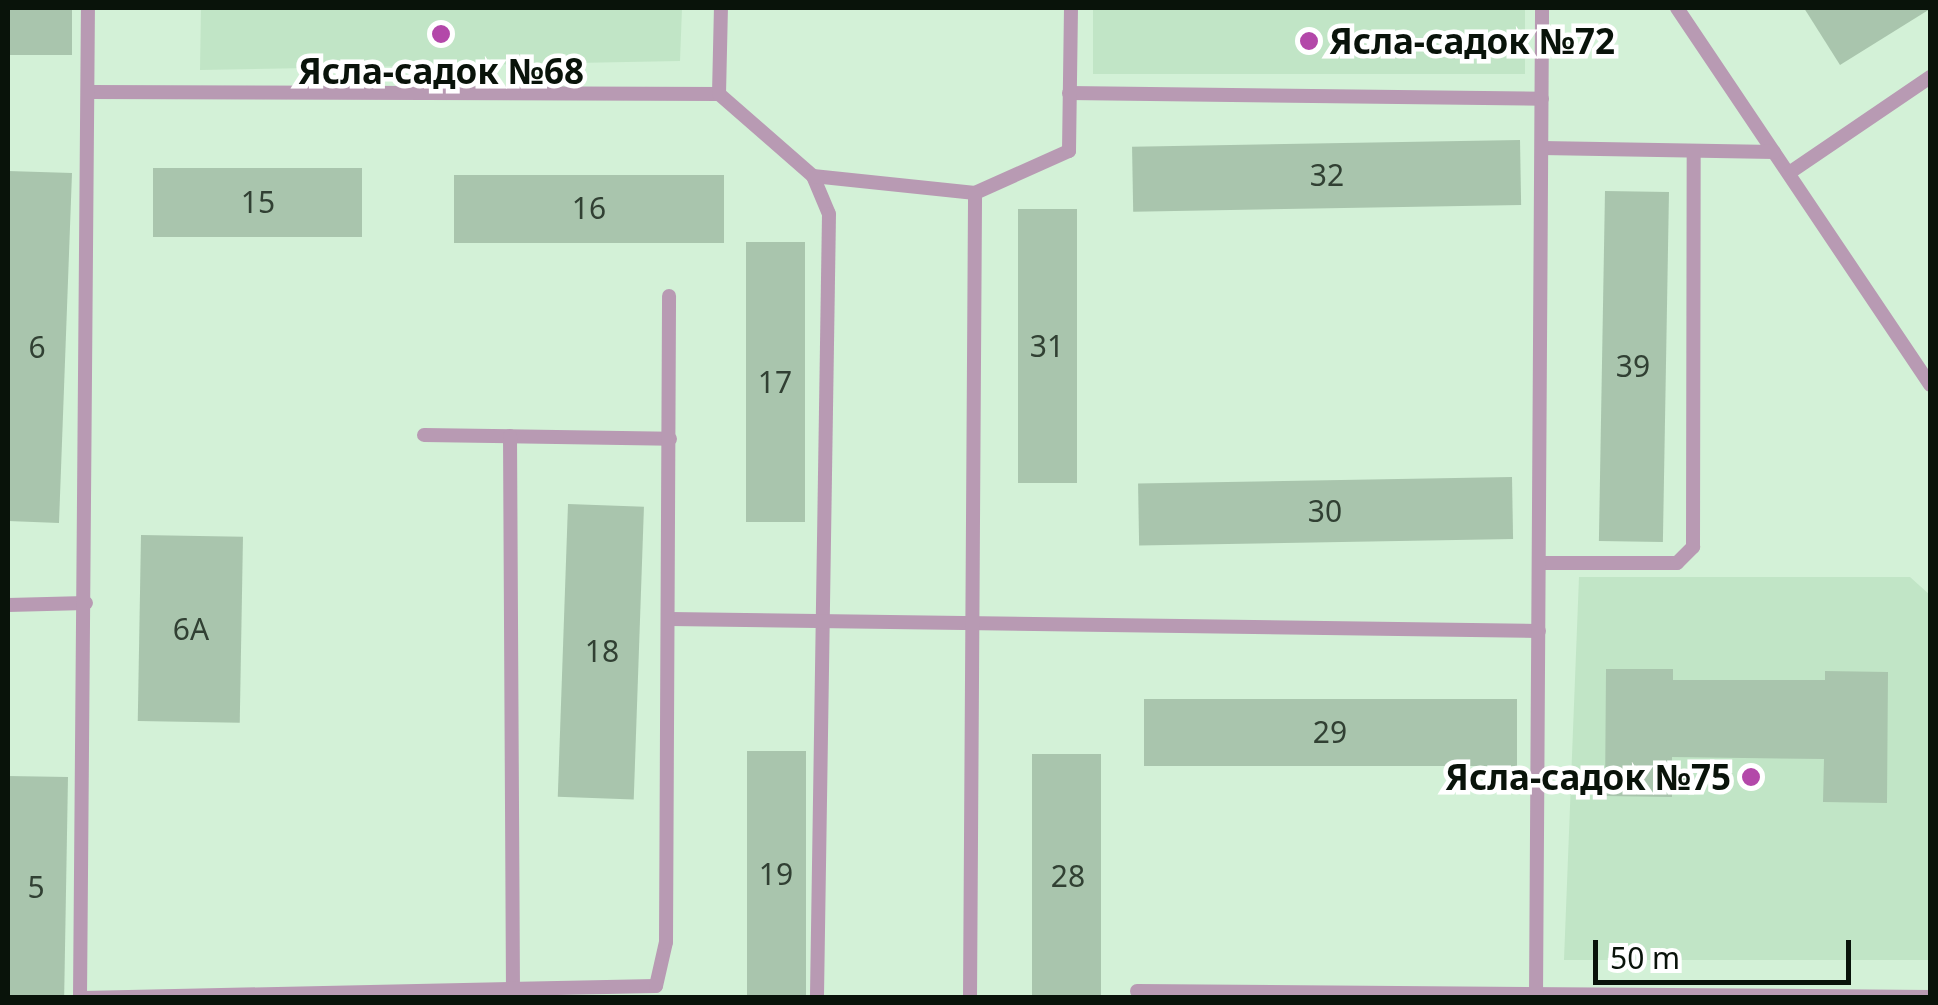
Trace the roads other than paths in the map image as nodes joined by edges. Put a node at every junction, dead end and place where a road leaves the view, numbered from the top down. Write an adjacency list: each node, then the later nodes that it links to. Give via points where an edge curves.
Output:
1 (88, 8): 7 (lane)
2 (721, 8): 9 (lane)
3 (1071, 8): 8 (lane)
4 (1542, 8): 10 (lane)
5 (1676, 8): 13 (lane)
6 (1930, 77): 14 (lane)
7 (89, 92): 9 (lane); 24 (lane)
8 (1069, 93): 10 (lane); 16 (lane, via 1069,150)
9 (719, 94): 15 (lane)
10 (1542, 99): 11 (lane)
11 (1542, 148): 12 (lane); 23 (lane)
12 (1694, 151): 13 (lane); 23 (lane, via 1693,547 1677,563)
13 (1774, 152): 14 (lane)
14 (1788, 173): 18 (lane)
15 (813, 176): 16 (lane); 27 (lane, via 829,214)
16 (974, 193): 28 (lane)
17 (669, 296): 22 (lane)
18 (1925, 366): 19 (lane)
19 (1930, 385)
20 (424, 434): 21 (lane)
21 (510, 436): 22 (lane); 30 (lane)
22 (670, 439): 26 (lane)
23 (1540, 563): 29 (lane)
24 (86, 603): 25 (lane); 34 (lane)
25 (8, 605)
26 (670, 618): 27 (lane); 30 (lane, via 666,942 656,986)
27 (820, 620): 28 (lane); 35 (lane)
28 (974, 623): 29 (lane); 36 (lane)
29 (1539, 631): 32 (lane)
30 (513, 989): 34 (lane)
31 (1137, 991): 32 (lane)
32 (1536, 996): 33 (lane)
33 (1930, 997)
34 (81, 998)
35 (817, 998)
36 (970, 998)

